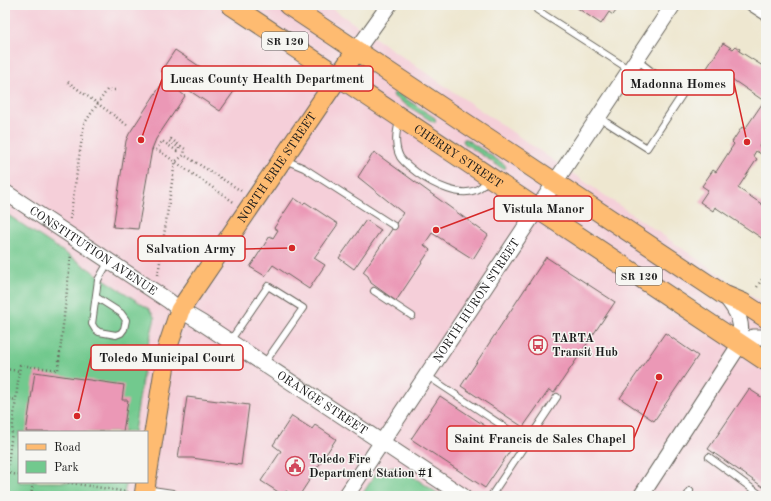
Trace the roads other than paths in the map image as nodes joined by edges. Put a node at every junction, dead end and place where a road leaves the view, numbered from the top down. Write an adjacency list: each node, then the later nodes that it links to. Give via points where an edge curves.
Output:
1 (231, 5): 10 (main road, CHERRY STREET / SR 120)
2 (288, 5): 8 (main road)
3 (388, 5): 8 (street, NORTH ERIE STREET)
4 (673, 5): 9 (street, NORTH HURON STREET)
5 (752, 5): 7 (street)
6 (537, 10): 9 (lane)
7 (766, 14)
8 (356, 51): 10 (main road, NORTH ERIE STREET); 15 (main road, SR 120)
9 (633, 64): 12 (street, NORTH HURON STREET); 12 (lane, via 682,95 647,148)
10 (338, 77): 11 (main road, CHERRY STREET / SR 120); 13 (main road, NORTH ERIE STREET)
11 (400, 117): 14 (main road, CHERRY STREET / SR 120); 14 (lane, via 395,137 400,157 425,178 452,191 465,192 482,186)
12 (598, 117): 15 (street, NORTH HURON STREET)
13 (283, 158): 18 (lane, via 304,168); 23 (main road, NORTH ERIE STREET)
14 (488, 176): 17 (main road, CHERRY STREET / SR 120)
15 (555, 182): 17 (street, NORTH HURON STREET); 21 (main road, SR 120)
16 (5, 192): 19 (street, CONSTITUTION AVENUE)
17 (537, 208): 28 (main road, CHERRY STREET / SR 120); 31 (street, NORTH HURON STREET)
18 (394, 226)
19 (109, 261): 22 (lane, via 98,280); 23 (street, CONSTITUTION AVENUE)
20 (374, 291): 24 (lane)
21 (724, 295): 25 (main road, SR 120, via 743,303); 28 (street, via 739,319 742,330)
22 (96, 298): 22 (lane, via 92,324 95,329 116,335 121,333 126,320 124,317)
23 (180, 310): 27 (street, ORANGE STREET); 35 (main road, NORTH ERIE STREET, via 168,346)
24 (412, 316)
25 (766, 318)
26 (766, 337): 28 (street, via 753,338)
27 (230, 341): 30 (street, ORANGE STREET); 30 (lane, via 268,286 303,308)
28 (740, 344): 29 (main road, CHERRY STREET / SR 120); 42 (street)
29 (766, 362)
30 (264, 364): 33 (street, ORANGE STREET)
31 (426, 375): 33 (street, NORTH HURON STREET); 34 (lane)
32 (557, 397): 34 (lane)
33 (381, 442): 39 (street, NORTH HURON STREET); 40 (street, ORANGE STREET)
34 (527, 442): 41 (lane)
35 (148, 455)
36 (709, 457): 43 (lane)
37 (142, 488): 38 (street)
38 (172, 496)
39 (346, 496)
40 (463, 496)
41 (491, 496)
42 (641, 496)
43 (762, 496)

